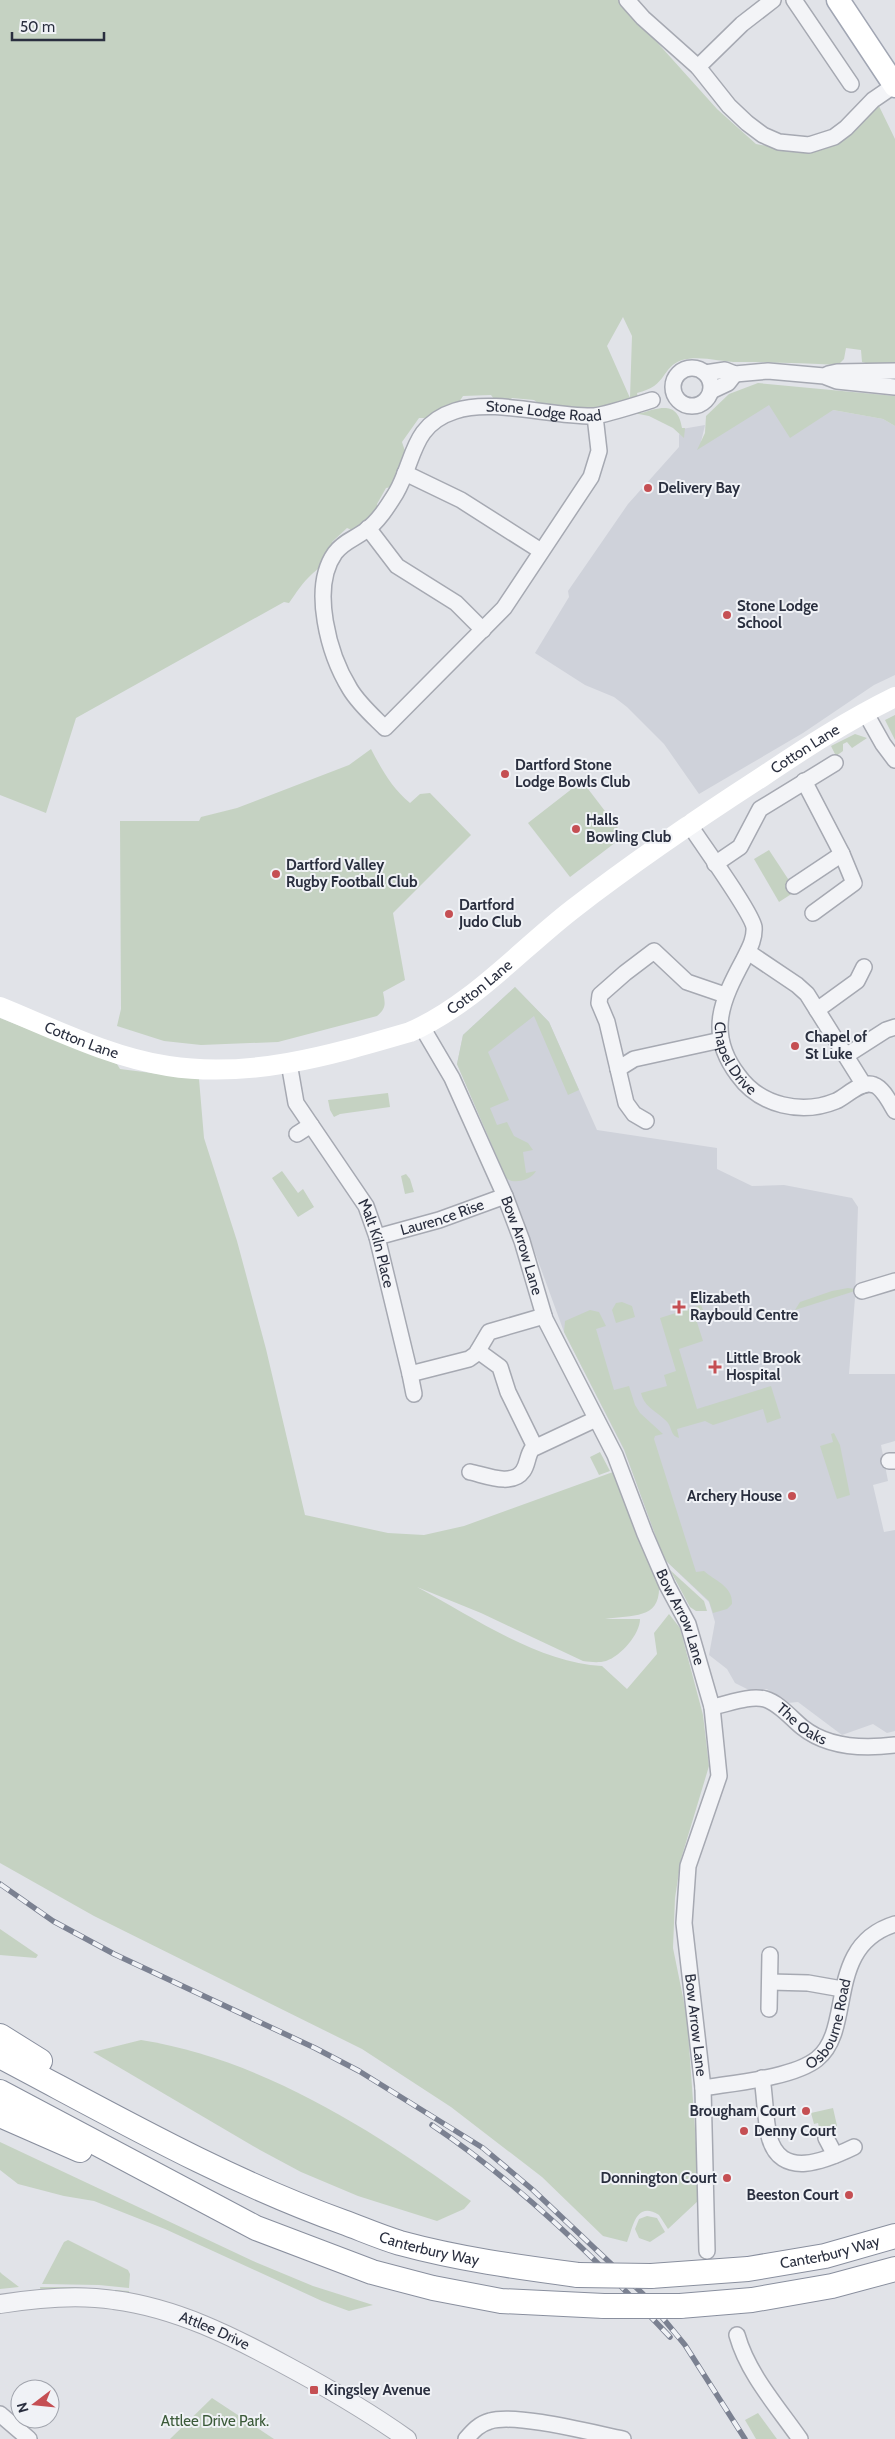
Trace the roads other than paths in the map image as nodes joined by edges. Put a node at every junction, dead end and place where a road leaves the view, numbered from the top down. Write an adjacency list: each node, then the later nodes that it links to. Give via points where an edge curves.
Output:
1 (627, 0): 5 (street)
2 (773, 0): 5 (street, via 742,24)
3 (794, 0): 6 (street)
4 (838, 0): 7 (main road)
5 (698, 68): 7 (street, via 751,127 771,139 796,145 816,144 834,137 872,100)
6 (851, 84)
7 (895, 86)
8 (895, 371): 11 (street, via 837,372)
9 (705, 373): 10 (street, via 725,370); 13 (street); 13 (street, via 690,368 681,372 675,380 675,394 681,402 692,406 702,404)
10 (735, 374): 11 (street, via 768,371); 13 (street, via 728,383)
11 (824, 376): 12 (street, via 836,381)
12 (895, 387)
13 (711, 391)
14 (652, 400): 15 (street, Stone Lodge Road)
15 (595, 416): 16 (street, Stone Lodge Road, via 480,407 455,410 424,429); 18 (street, via 599,445 595,469)
16 (404, 473): 17 (street, Stone Lodge Road, via 392,500); 18 (street, via 461,500)
17 (368, 528): 19 (street, via 397,566 456,604); 19 (street, Stone Lodge Road, via 344,543 334,555 324,575 321,598 344,678 353,694 388,732)
18 (541, 551): 19 (street, via 504,608)
19 (483, 630)
20 (895, 697): 21 (main road, Cotton Lane)
21 (865, 712): 22 (street); 25 (main road, Cotton Lane)
22 (895, 760)
23 (835, 764): 24 (street)
24 (804, 781): 26 (street); 27 (street, via 759,810 740,847)
25 (689, 824): 27 (street, Chapel Drive); 35 (main road, Cotton Lane, via 573,909 470,994)
26 (842, 854): 28 (street); 29 (street, via 854,883)
27 (715, 864): 30 (street, Chapel Drive, via 752,920 753,937)
28 (794, 886)
29 (813, 912)
30 (748, 952): 32 (street, Chapel Drive); 34 (street, via 802,988)
31 (864, 967): 34 (street, via 857,981)
32 (725, 995): 37 (street, Chapel Drive, via 720,1019); 40 (street, via 690,984 657,952 650,954 600,995 599,1002 608,1022)
33 (0, 1007): 39 (main road, Cotton Lane, via 109,1050 167,1066 239,1070)
34 (817, 1010): 38 (street)
35 (422, 1027): 39 (main road, Cotton Lane); 46 (street, Bow Arrow Lane, via 452,1078)
36 (895, 1027): 38 (street)
37 (721, 1040): 40 (street, via 634,1060); 41 (street, Chapel Drive, via 728,1060 741,1080 756,1093 779,1104 803,1108 820,1106)
38 (847, 1055): 41 (street)
39 (289, 1063): 44 (street, Malt Kiln Place, via 298,1107)
40 (618, 1069): 43 (street, via 626,1103 634,1114)
41 (864, 1085): 42 (street, via 877,1086)
42 (895, 1111)
43 (646, 1121)
44 (311, 1125): 45 (street); 47 (street, Malt Kiln Place, via 366,1206)
45 (297, 1134)
46 (505, 1196): 47 (street, Laurence Rise, via 439,1220); 50 (street, Bow Arrow Lane)
47 (377, 1237): 52 (street, Malt Kiln Place)
48 (895, 1281): 49 (street)
49 (862, 1291)
50 (544, 1316): 51 (street, via 489,1332); 54 (street, Bow Arrow Lane)
51 (478, 1351): 52 (street, via 468,1360); 55 (street, via 499,1366)
52 (410, 1374): 53 (street, Malt Kiln Place)
53 (414, 1394)
54 (596, 1419): 55 (street); 57 (street, Bow Arrow Lane, via 618,1463 667,1585 688,1624)
55 (535, 1447): 56 (street, via 528,1454 524,1470 517,1476 499,1479)
56 (470, 1472)
57 (712, 1708): 58 (street, The Oaks, via 750,1699 766,1699 804,1729 826,1740 853,1746); 67 (street, Bow Arrow Lane, via 719,1776 688,1866 684,1923)
58 (895, 1745)
59 (895, 1924): 62 (street, Osbourne Road, via 877,1932 861,1947)
60 (770, 1955): 61 (street)
61 (770, 1982): 62 (street, via 803,1982); 63 (street)
62 (842, 1989): 66 (street, Osbourne Road, via 831,2038 822,2054 808,2065)
63 (769, 2009)
64 (0, 2036): 71 (highway)
65 (0, 2056): 71 (highway, Canterbury Way)
66 (762, 2078): 67 (street, Osbourne Road); 70 (street, via 769,2134 777,2152 801,2164 815,2163 846,2151)
67 (703, 2088): 74 (street, Bow Arrow Lane)
68 (0, 2092): 72 (highway, Canterbury Way)
69 (0, 2115): 72 (highway)
70 (826, 2138)
71 (207, 2165): 73 (highway, Canterbury Way, bridge, via 302,2208 398,2242 493,2264 578,2275 651,2276 748,2269 825,2256)
72 (256, 2228): 75 (highway, Canterbury Way, bridge, via 372,2272 501,2301 680,2306 752,2300 806,2291)
73 (895, 2236)
74 (707, 2251)
75 (895, 2269)
76 (0, 2304): 80 (street, Attlee Drive, via 95,2298 168,2311 208,2326 278,2361)
77 (737, 2335): 83 (street, via 751,2370)
78 (0, 2414): 79 (street)
79 (29, 2439)
80 (407, 2439)
81 (466, 2439): 82 (street, via 477,2426 511,2418)
82 (623, 2439)
83 (800, 2439)

